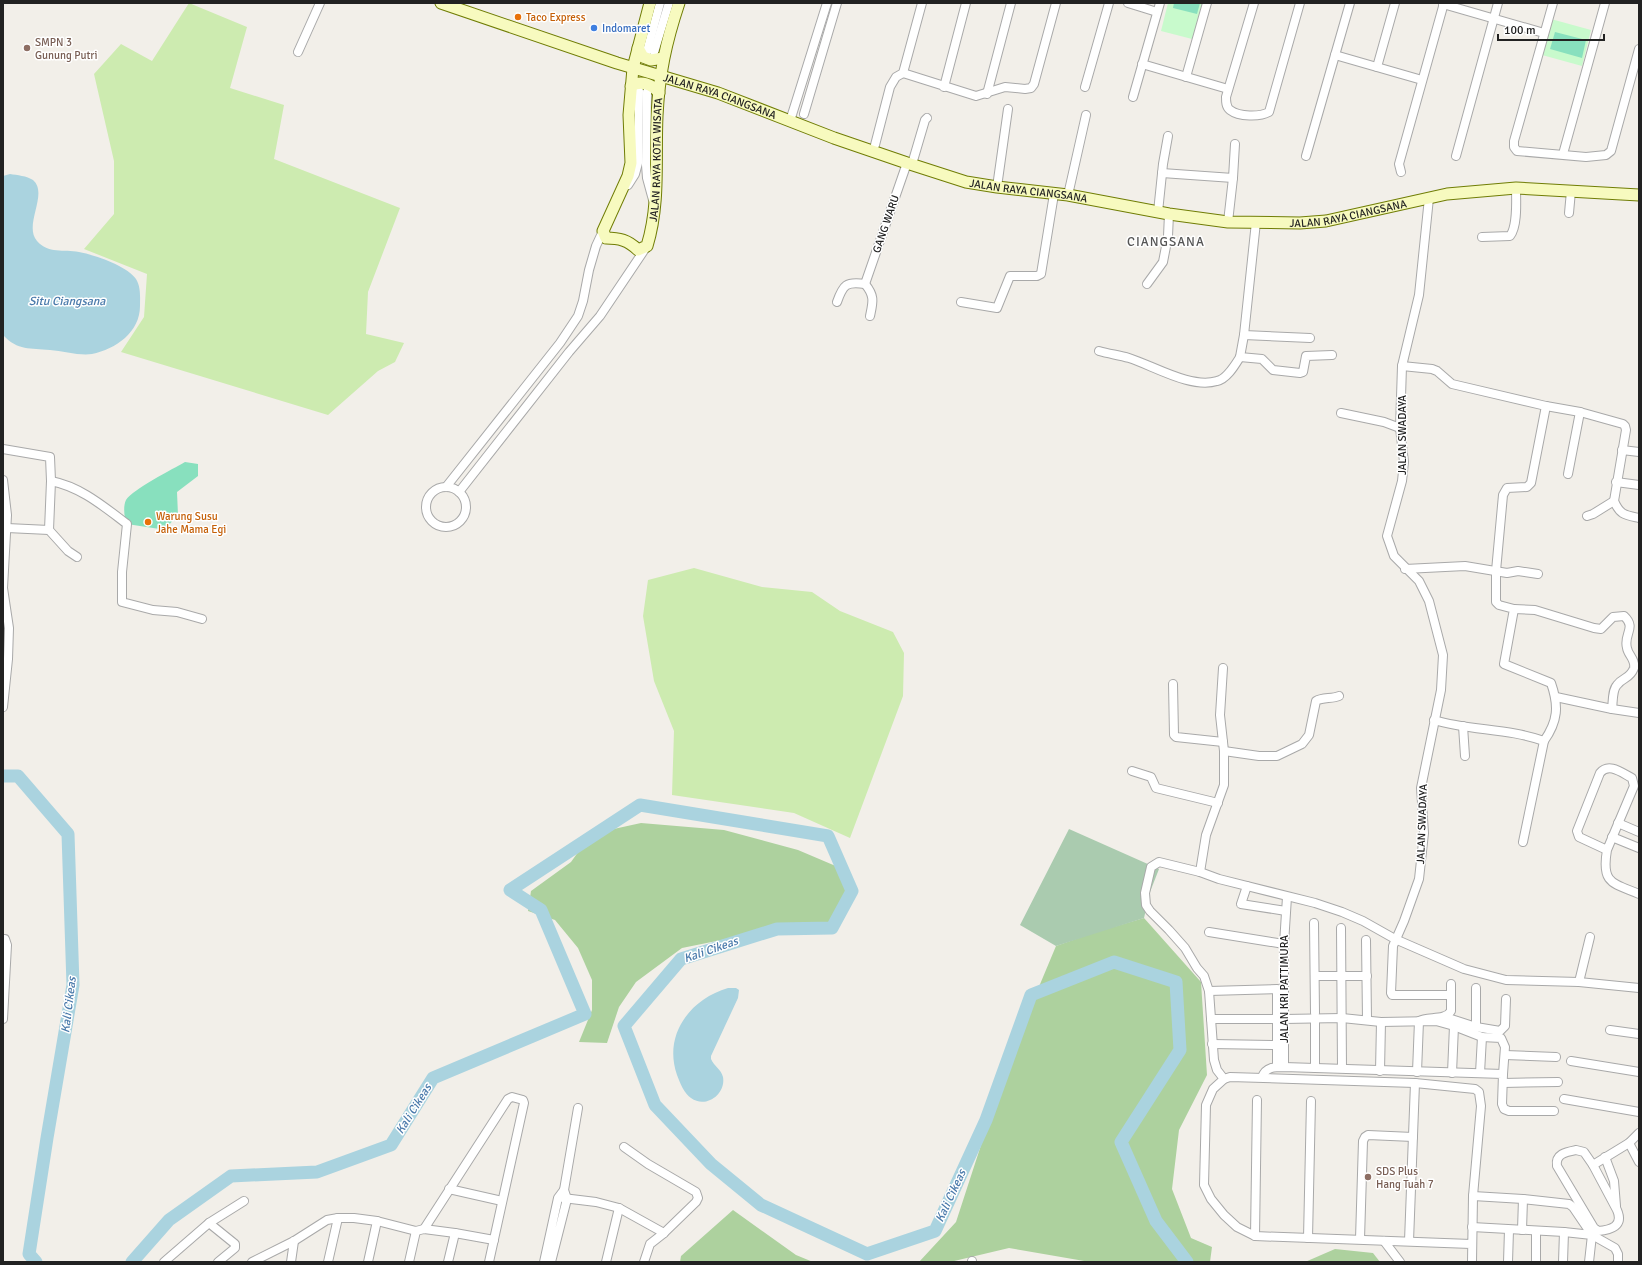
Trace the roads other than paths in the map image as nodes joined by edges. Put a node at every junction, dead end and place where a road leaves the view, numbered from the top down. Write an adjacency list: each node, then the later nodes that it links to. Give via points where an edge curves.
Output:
1 (320, 3): 29 (street)
2 (441, 3): 34 (main road, JALAN RAYA CIANGSANA)
3 (650, 3): 30 (main road, JALAN RAYA KOTA WISATA)
4 (660, 3): 30 (street)
5 (669, 3): 30 (street)
6 (679, 3): 30 (main road, JALAN RAYA KOTA WISATA)
7 (826, 3): 50 (street)
8 (837, 3): 47 (street)
9 (921, 3): 35 (street)
10 (966, 3): 39 (street)
11 (1011, 3): 44 (street)
12 (1056, 3): 44 (street, via 1031,88 1024,90 1006,87)
13 (1109, 3): 40 (street)
14 (1128, 3): 25 (street)
15 (1160, 3): 25 (street)
16 (1207, 3): 37 (street)
17 (1254, 3): 42 (street)
18 (1300, 3): 42 (street, via 1269,112 1245,114 1230,109 1226,97)
19 (1350, 3): 31 (street)
20 (1395, 3): 33 (street)
21 (1498, 3): 26 (street)
22 (1553, 3): 27 (street)
23 (1605, 3): 54 (street)
24 (1443, 4): 26 (street); 38 (street)
25 (1157, 12): 32 (street)
26 (1494, 18): 27 (street); 56 (street)
27 (1544, 33): 54 (street, via 1514,147 1517,151)
28 (1639, 49): 54 (street, via 1611,151 1606,155 1586,157)
29 (298, 52)
30 (650, 52): 34 (main road, JALAN RAYA KOTA WISATA); 36 (main road, JALAN RAYA KOTA WISATA)
31 (1335, 55): 33 (street); 55 (street)
32 (1142, 64): 37 (street); 45 (street)
33 (1377, 67): 38 (street)
34 (633, 68): 36 (main road, JALAN RAYA CIANGSANA); 41 (main road, JALAN RAYA KOTA WISATA)
35 (903, 73): 39 (street); 53 (street, via 896,77 890,87)
36 (660, 76): 43 (main road, JALAN RAYA KOTA WISATA); 50 (main road, JALAN RAYA CIANGSANA)
37 (1186, 77): 42 (street)
38 (1422, 80): 58 (street, via 1399,164)
39 (944, 87): 44 (street, via 976,96)
40 (1085, 87)
41 (639, 90): 43 (main road, via 639,83 650,85); 68 (street, via 647,178); 73 (main road, JALAN RAYA KOTA WISATA, via 629,115 631,163 628,176)
42 (1228, 90)
43 (659, 93): 68 (main road, JALAN RAYA KOTA WISATA)
44 (987, 94)
45 (1133, 97)
46 (1008, 109): 61 (street)
47 (804, 114)
48 (1086, 115): 65 (street)
49 (928, 118): 57 (street, GANG WARU)
50 (790, 121): 57 (main road, JALAN RAYA CIANGSANA)
51 (1168, 136): 59 (street)
52 (1234, 144): 60 (street)
53 (875, 146)
54 (1563, 154)
55 (1306, 156)
56 (1456, 156)
57 (909, 163): 61 (main road, JALAN RAYA CIANGSANA, via 966,182); 76 (street, GANG WARU)
58 (1401, 172)
59 (1162, 173): 60 (street); 69 (street)
60 (1233, 178): 71 (street)
61 (997, 187): 64 (main road, JALAN RAYA CIANGSANA)
62 (1516, 188): 63 (main road, JALAN RAYA CIANGSANA); 67 (main road, JALAN RAYA CIANGSANA); 74 (street, via 1513,232 1510,236)
63 (1571, 190): 66 (main road, JALAN RAYA CIANGSANA); 70 (street)
64 (1054, 194): 65 (main road, JALAN RAYA CIANGSANA); 79 (street, via 1041,274 1010,276 996,308)
65 (1068, 195): 69 (main road, JALAN RAYA CIANGSANA)
66 (1639, 195)
67 (1429, 198): 72 (main road, JALAN RAYA CIANGSANA, via 1326,221 1300,224); 86 (street, JALAN SWADAYA, via 1419,295)
68 (656, 207): 75 (main road, JALAN RAYA KOTA WISATA, via 652,229)
69 (1163, 213): 71 (main road, JALAN RAYA CIANGSANA); 77 (street, via 1168,236 1163,262)
70 (1569, 213)
71 (1228, 222): 72 (main road, JALAN RAYA CIANGSANA)
72 (1256, 222): 81 (street)
73 (604, 235): 75 (main road, via 631,243); 99 (street, via 596,246 584,301 578,316 560,343)
74 (1482, 237)
75 (641, 252): 100 (street, via 600,316)
76 (865, 284): 78 (street, via 848,284 842,288); 80 (street, via 873,297)
77 (1147, 284)
78 (838, 302)
79 (961, 302)
80 (870, 316)
81 (1244, 335): 82 (street); 85 (street)
82 (1310, 338)
83 (1099, 351): 85 (street, via 1129,358 1198,382 1218,381 1233,369)
84 (1332, 355): 85 (street, via 1306,356 1303,372 1300,373 1273,370 1262,359)
85 (1240, 357)
86 (1402, 366): 87 (street, via 1432,369 1452,384); 90 (street, JALAN SWADAYA)
87 (1546, 406): 88 (street); 108 (street, via 1530,483 1527,487 1507,488 1503,495)
88 (1580, 412): 92 (street, via 1623,424 1626,430); 94 (street)
89 (1341, 413): 90 (street)
90 (1400, 428): 107 (street, JALAN SWADAYA, via 1404,462 1402,481 1387,536 1394,556)
91 (3, 449): 96 (street, via 50,457)
92 (1622, 450): 93 (street); 97 (street)
93 (1639, 452)
94 (1568, 474)
95 (3, 480): 104 (street)
96 (51, 481): 105 (street); 111 (street, via 76,489 127,524 122,602)
97 (1616, 482): 98 (street); 101 (street)
98 (1639, 485)
99 (446, 487): 100 (street); 100 (street, via 438,488 427,501 430,518 441,526 456,524 462,519 466,505)
100 (459, 492)
101 (1614, 501): 102 (street); 103 (street, via 1617,510 1622,514)
102 (1587, 516)
103 (1639, 518)
104 (7, 528): 105 (street); 116 (street, via 3,588 9,628)
105 (49, 530): 106 (street)
106 (77, 557)
107 (1406, 569): 108 (street, via 1465,566); 119 (street, JALAN SWADAYA, via 1419,581 1429,601 1443,655 1441,690)
108 (1496, 571): 109 (street); 110 (street, via 1496,602)
109 (1538, 574)
110 (1514, 609): 115 (street, via 1504,664 1551,683); 117 (street, via 1535,610 1594,628 1601,628 1613,617 1624,616 1629,621 1626,641 1634,667 1629,676 1617,684)
111 (202, 619)
112 (1223, 668): 122 (street, via 1220,714)
113 (1173, 684): 122 (street, via 1174,735)
114 (1340, 696): 123 (street, via 1316,701 1309,735 1302,744 1277,756 1259,756)
115 (1556, 697): 117 (street); 121 (street, via 1555,722)
116 (3, 707)
117 (1612, 709): 118 (street)
118 (1639, 713)
119 (1434, 720): 120 (street); 143 (street, JALAN SWADAYA, via 1421,788 1424,833 1419,879)
120 (1463, 726): 121 (street, via 1506,731); 124 (street)
121 (1544, 741): 130 (street)
122 (1223, 742): 123 (street)
123 (1224, 750): 126 (street, via 1224,785)
124 (1465, 756)
125 (1132, 771): 126 (street, via 1151,777 1156,788)
126 (1218, 803): 133 (street, via 1206,835)
127 (1618, 823): 128 (street); 129 (street); 132 (street, via 1634,790 1634,784 1632,778 1613,768 1605,769 1600,773 1577,831 1579,837)
128 (1639, 832)
129 (1612, 837): 131 (street); 132 (street)
130 (1523, 842)
131 (1639, 848)
132 (1607, 850): 135 (street, via 1606,874 1613,884)
133 (1200, 872): 134 (street); 153 (street, via 1156,863 1151,867 1144,900 1150,911 1185,948 1204,976)
134 (1247, 886): 136 (street); 137 (street, via 1241,904)
135 (1639, 894)
136 (1287, 897): 137 (street, JALAN KRI PATTIMURA); 143 (street, via 1342,912)
137 (1286, 911): 145 (street, JALAN KRI PATTIMURA)
138 (1314, 923): 146 (street)
139 (1341, 928): 147 (street)
140 (1209, 932): 145 (street)
141 (1590, 937): 149 (street)
142 (3, 939): 160 (street, via 8,945)
143 (1395, 939): 149 (street, via 1464,969 1506,980); 154 (street, JALAN SWADAYA, via 1392,995)
144 (1366, 940): 148 (street)
145 (1284, 944): 161 (street, JALAN KRI PATTIMURA)
146 (1315, 976): 147 (street); 156 (street)
147 (1342, 976): 148 (street); 159 (street)
148 (1367, 976): 162 (street)
149 (1579, 982): 152 (street)
150 (1450, 984): 154 (street)
151 (1476, 988): 166 (street)
152 (1639, 988)
153 (1209, 991): 158 (street); 161 (street, via 1277,989)
154 (1451, 995): 157 (street, via 1451,1011)
155 (1506, 999): 166 (street, via 1504,1029 1498,1031)
156 (1315, 1016): 159 (street); 161 (street); 176 (street)
157 (1445, 1017): 163 (street); 166 (street)
158 (1211, 1018): 161 (street); 170 (street)
159 (1342, 1018): 162 (street); 177 (street)
160 (3, 1019)
161 (1281, 1019): 171 (street); 175 (street, JALAN KRI PATTIMURA)
162 (1367, 1019): 164 (street)
163 (1419, 1021): 164 (street); 165 (street, via 1436,1021); 179 (street)
164 (1381, 1022): 178 (street)
165 (1454, 1026): 169 (street); 181 (street)
166 (1476, 1027)
167 (1610, 1030): 168 (street)
168 (1639, 1034)
169 (1482, 1037): 172 (street, via 1501,1038); 182 (street)
170 (1212, 1044): 171 (street); 184 (street, via 1217,1070)
171 (1277, 1045): 175 (street)
172 (1506, 1055): 173 (street); 185 (street)
173 (1556, 1056)
174 (1571, 1061): 180 (street)
175 (1280, 1067): 176 (street); 183 (street, via 1269,1068)
176 (1315, 1068): 177 (street)
177 (1342, 1068): 178 (street)
178 (1380, 1071): 179 (street)
179 (1417, 1072): 181 (street)
180 (1639, 1072)
181 (1452, 1073): 182 (street)
182 (1480, 1073): 185 (street)
183 (1262, 1077): 184 (street); 186 (street)
184 (1224, 1079): 223 (street, via 1213,1089 1206,1105 1204,1185 1224,1215 1237,1227)
185 (1503, 1079): 187 (street); 192 (street, via 1504,1109)
186 (1415, 1082): 195 (street); 203 (street, via 1467,1087 1479,1092 1481,1106)
187 (1558, 1082)
188 (1564, 1099): 193 (street)
189 (1257, 1100): 223 (street)
190 (1311, 1101): 224 (street)
191 (578, 1108): 202 (street)
192 (1554, 1111)
193 (1639, 1112)
194 (1639, 1133): 196 (street)
195 (1412, 1137): 225 (street, via 1365,1137); 229 (street)
196 (1629, 1142): 198 (street); 199 (street)
197 (624, 1148): 221 (street, via 696,1192 698,1196 696,1202)
198 (1606, 1158): 200 (street); 210 (street, via 1614,1181)
199 (1639, 1162)
200 (1593, 1165): 210 (street); 210 (street, via 1584,1152 1576,1150 1561,1154 1556,1162 1556,1166 1596,1230 1601,1231 1617,1225)
201 (449, 1189): 208 (street); 208 (street, via 508,1099 512,1097 523,1100 524,1103); 215 (street)
202 (564, 1190): 204 (street); 205 (street)
203 (1473, 1196): 206 (street); 214 (street)
204 (558, 1198): 205 (street); 240 (street)
205 (567, 1199): 209 (street, via 596,1202); 241 (street)
206 (1523, 1199): 217 (street); 222 (street, via 1569,1204)
207 (244, 1201): 213 (street)
208 (502, 1201): 226 (street)
209 (618, 1208): 221 (street); 242 (street)
210 (1617, 1210)
211 (338, 1218): 212 (street); 227 (street, via 327,1220); 235 (street)
212 (377, 1221): 215 (street); 236 (street)
213 (210, 1223): 231 (street); 232 (street, via 235,1244 235,1248)
214 (1472, 1227): 216 (street); 230 (street)
215 (420, 1230): 220 (street); 237 (street)
216 (1509, 1230): 217 (street); 246 (street)
217 (1522, 1230): 218 (street)
218 (1536, 1231): 219 (street); 247 (street)
219 (1564, 1232): 222 (street); 248 (street)
220 (455, 1233): 226 (street); 238 (street)
221 (664, 1233): 243 (street, via 650,1244)
222 (1592, 1235): 249 (street); 250 (street, via 1615,1248)
223 (1255, 1236): 224 (street)
224 (1308, 1238): 225 (street)
225 (1360, 1239): 228 (street)
226 (494, 1240): 239 (street)
227 (294, 1241): 233 (street); 234 (street)
228 (1384, 1241): 229 (street); 244 (street)
229 (1409, 1241): 230 (street)
230 (1471, 1244): 245 (street)
231 (164, 1262)
232 (218, 1262)
233 (252, 1262)
234 (291, 1262)
235 (328, 1262)
236 (368, 1262)
237 (408, 1262)
238 (448, 1262)
239 (489, 1262)
240 (544, 1262)
241 (551, 1262)
242 (606, 1262)
243 (644, 1262)
244 (1400, 1262)
245 (1472, 1262)
246 (1508, 1262)
247 (1536, 1262)
248 (1563, 1262)
249 (1589, 1262)
250 (1618, 1262)

